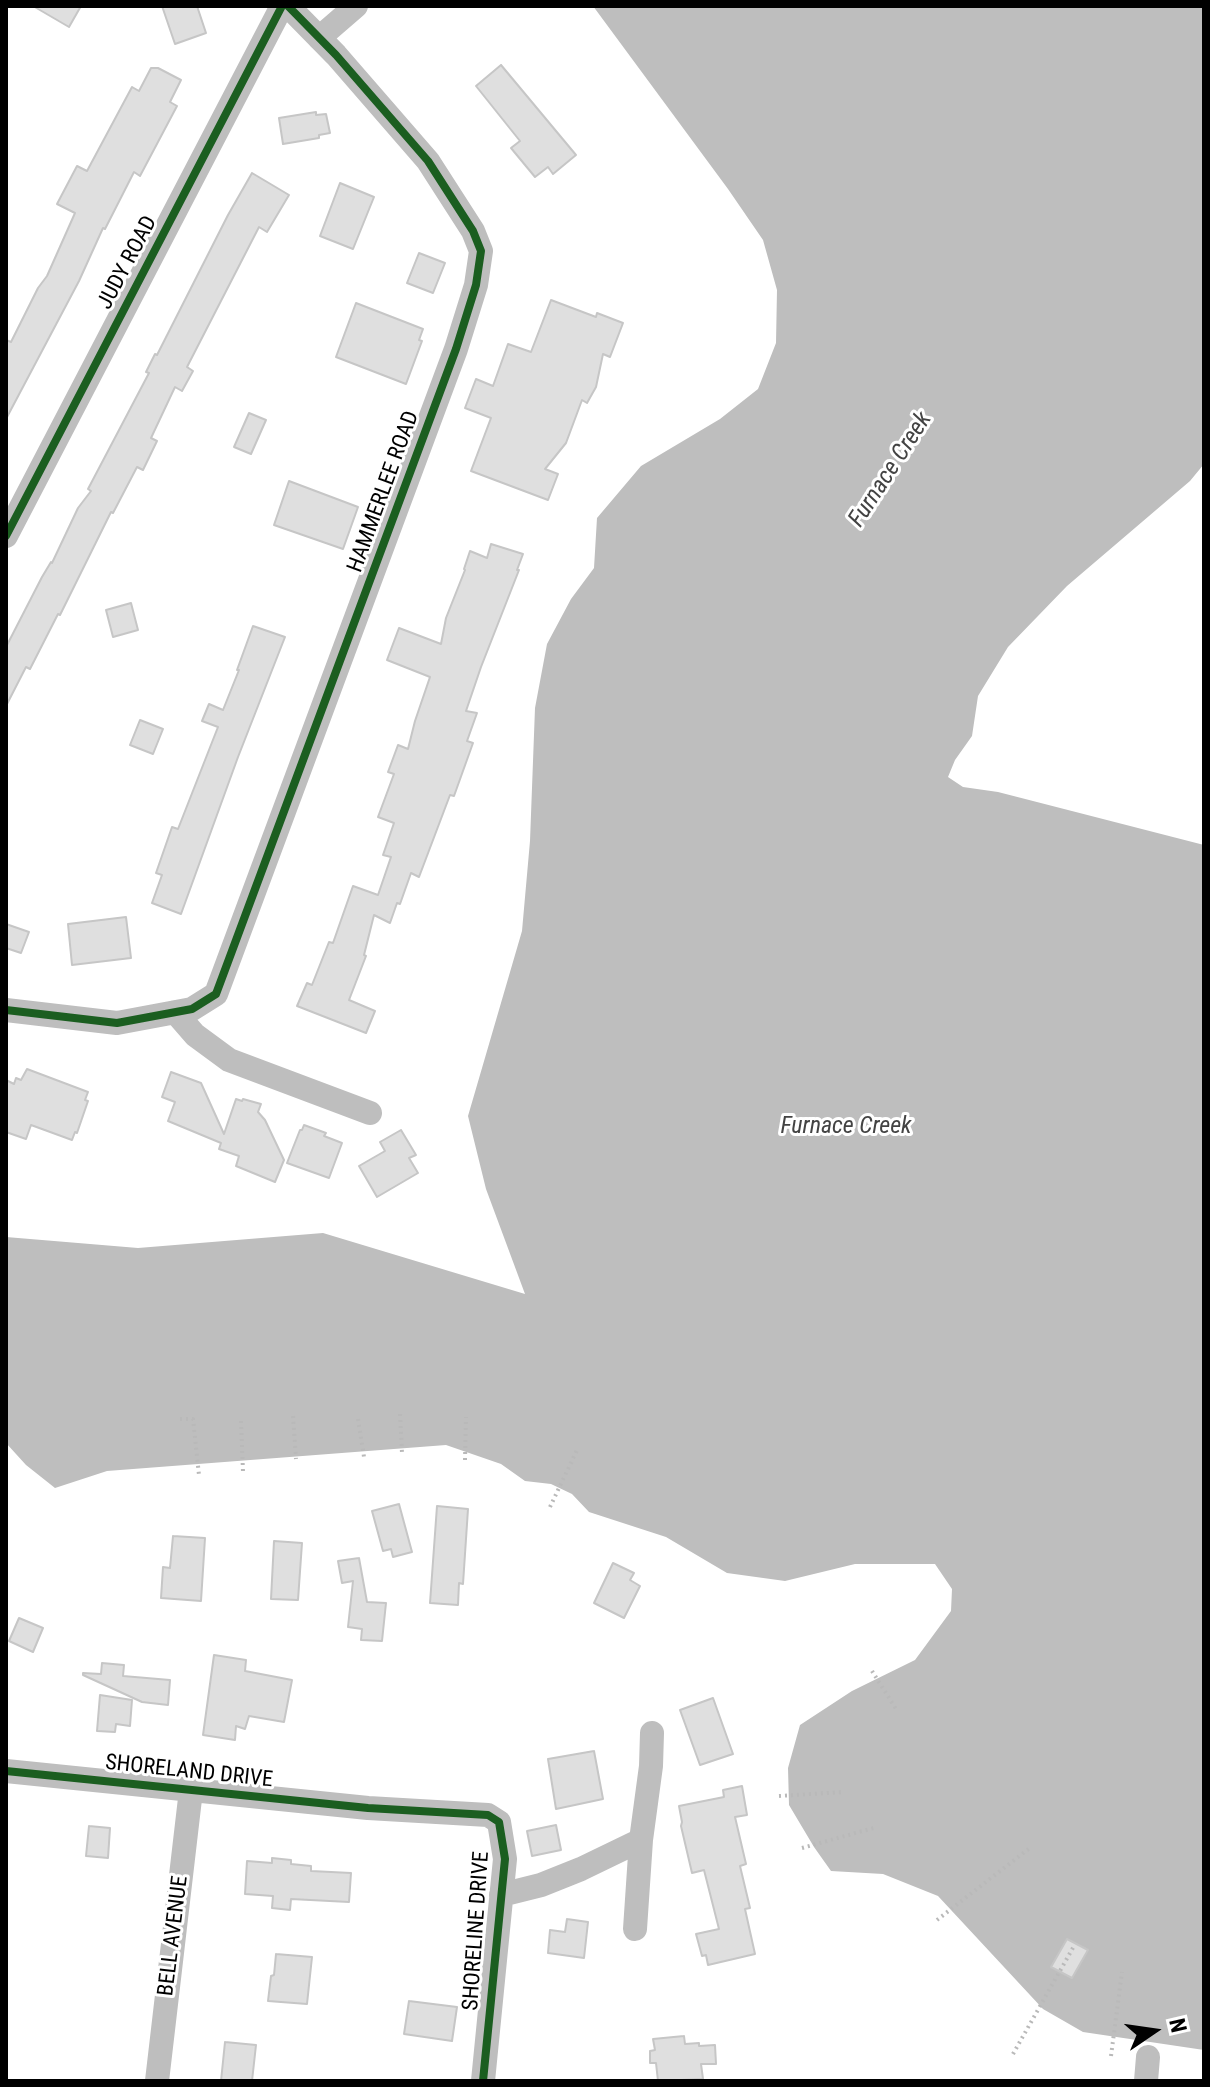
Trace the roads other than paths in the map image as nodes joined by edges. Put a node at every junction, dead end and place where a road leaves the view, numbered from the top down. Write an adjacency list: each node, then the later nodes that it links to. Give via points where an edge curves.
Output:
1 (285, 6): 3 (street, HAMMERLEE ROAD); 4 (street, JUDY ROAD)
2 (356, 6): 3 (street)
3 (319, 38): 6 (street, HAMMERLEE ROAD, via 428,161 473,231 481,251 476,285 216,994 192,1009)
4 (6, 536)
5 (6, 1010): 6 (street, HAMMERLEE ROAD, via 117,1023)
6 (175, 1012): 7 (street, via 229,1060)
7 (370, 1113)
8 (652, 1733): 12 (street)
9 (6, 1771): 10 (street, SHORELAND DRIVE)
10 (191, 1790): 11 (street, SHORELAND DRIVE); 15 (street, BELL AVENUE)
11 (368, 1808): 13 (street, SHORELINE DRIVE, via 488,1815 499,1822 505,1859)
12 (641, 1840): 13 (street, via 541,1885); 14 (street)
13 (501, 1895): 16 (street, SHORELINE DRIVE)
14 (635, 1929)
15 (157, 2081)
16 (483, 2081)

